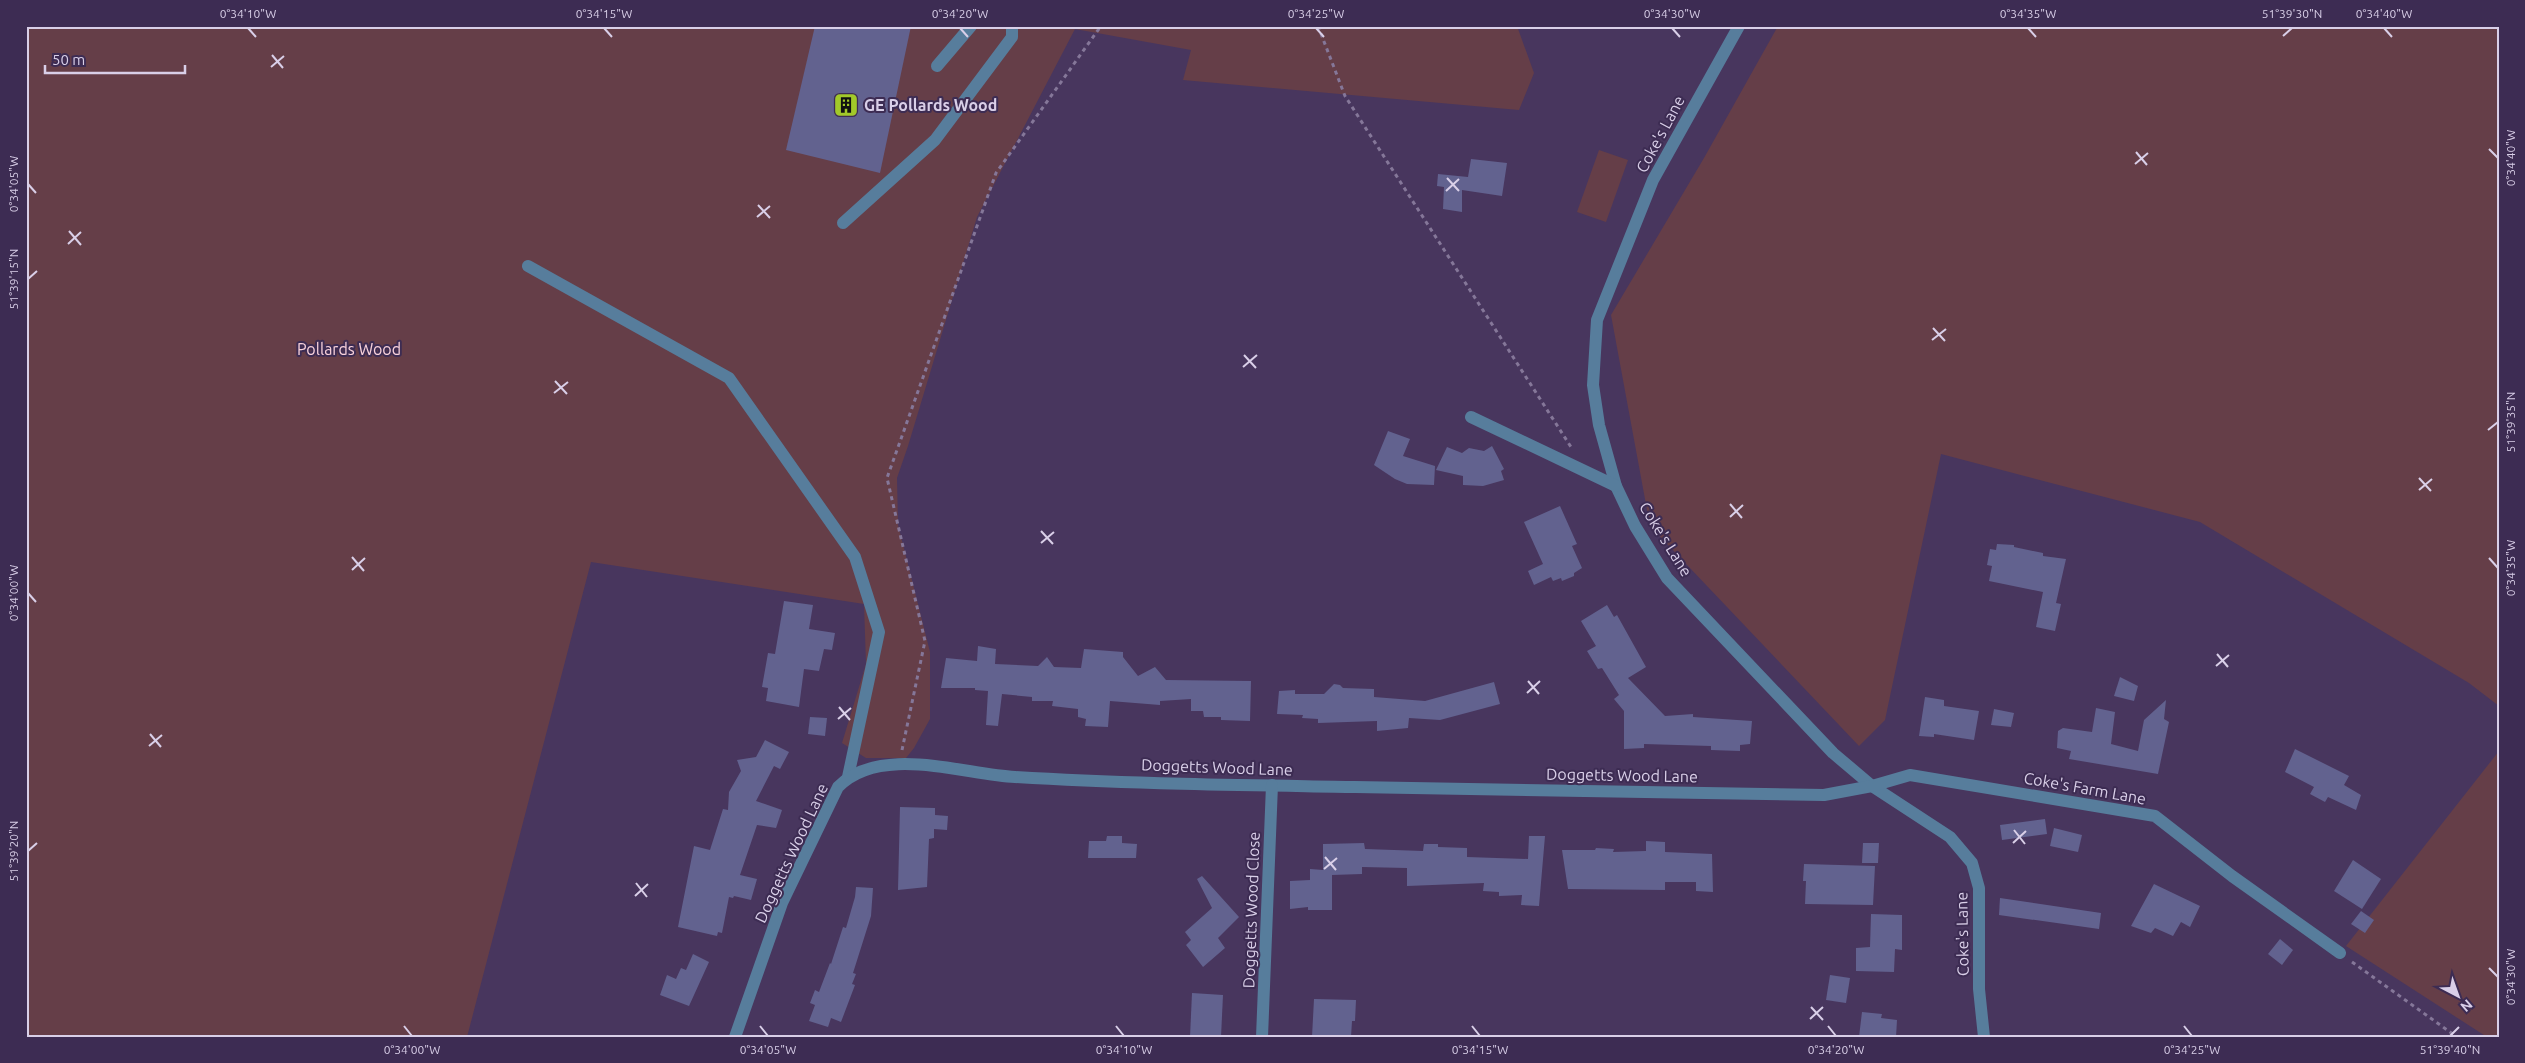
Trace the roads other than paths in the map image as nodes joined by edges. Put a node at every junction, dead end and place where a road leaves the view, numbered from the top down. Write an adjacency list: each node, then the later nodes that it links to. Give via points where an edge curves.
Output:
1 (971, 26): 4 (street)
2 (1012, 26): 5 (street, via 1012,37 935,140)
3 (1739, 26): 8 (street, Coke's Lane, via 1653,180 1597,320 1593,385 1599,425)
4 (937, 66)
5 (843, 223)
6 (528, 266): 9 (street, via 729,378 855,557 879,632)
7 (1470, 417): 8 (street)
8 (1616, 486): 11 (street, Coke's Lane, via 1634,526 1667,578 1833,753)
9 (848, 777): 10 (street, Doggetts Wood Lane, via 899,763 1014,777); 13 (street, Doggetts Wood Lane, via 838,787 782,903)
10 (1272, 785): 11 (street, Doggetts Wood Lane, via 1824,795); 14 (street, Doggetts Wood Close)
11 (1872, 786): 12 (street, Coke's Farm Lane, via 1910,775 2155,816); 15 (street, Coke's Lane, via 1950,837 1972,863 1979,888 1979,989)
12 (2340, 953)
13 (735, 1037)
14 (1262, 1037)
15 (1984, 1037)

